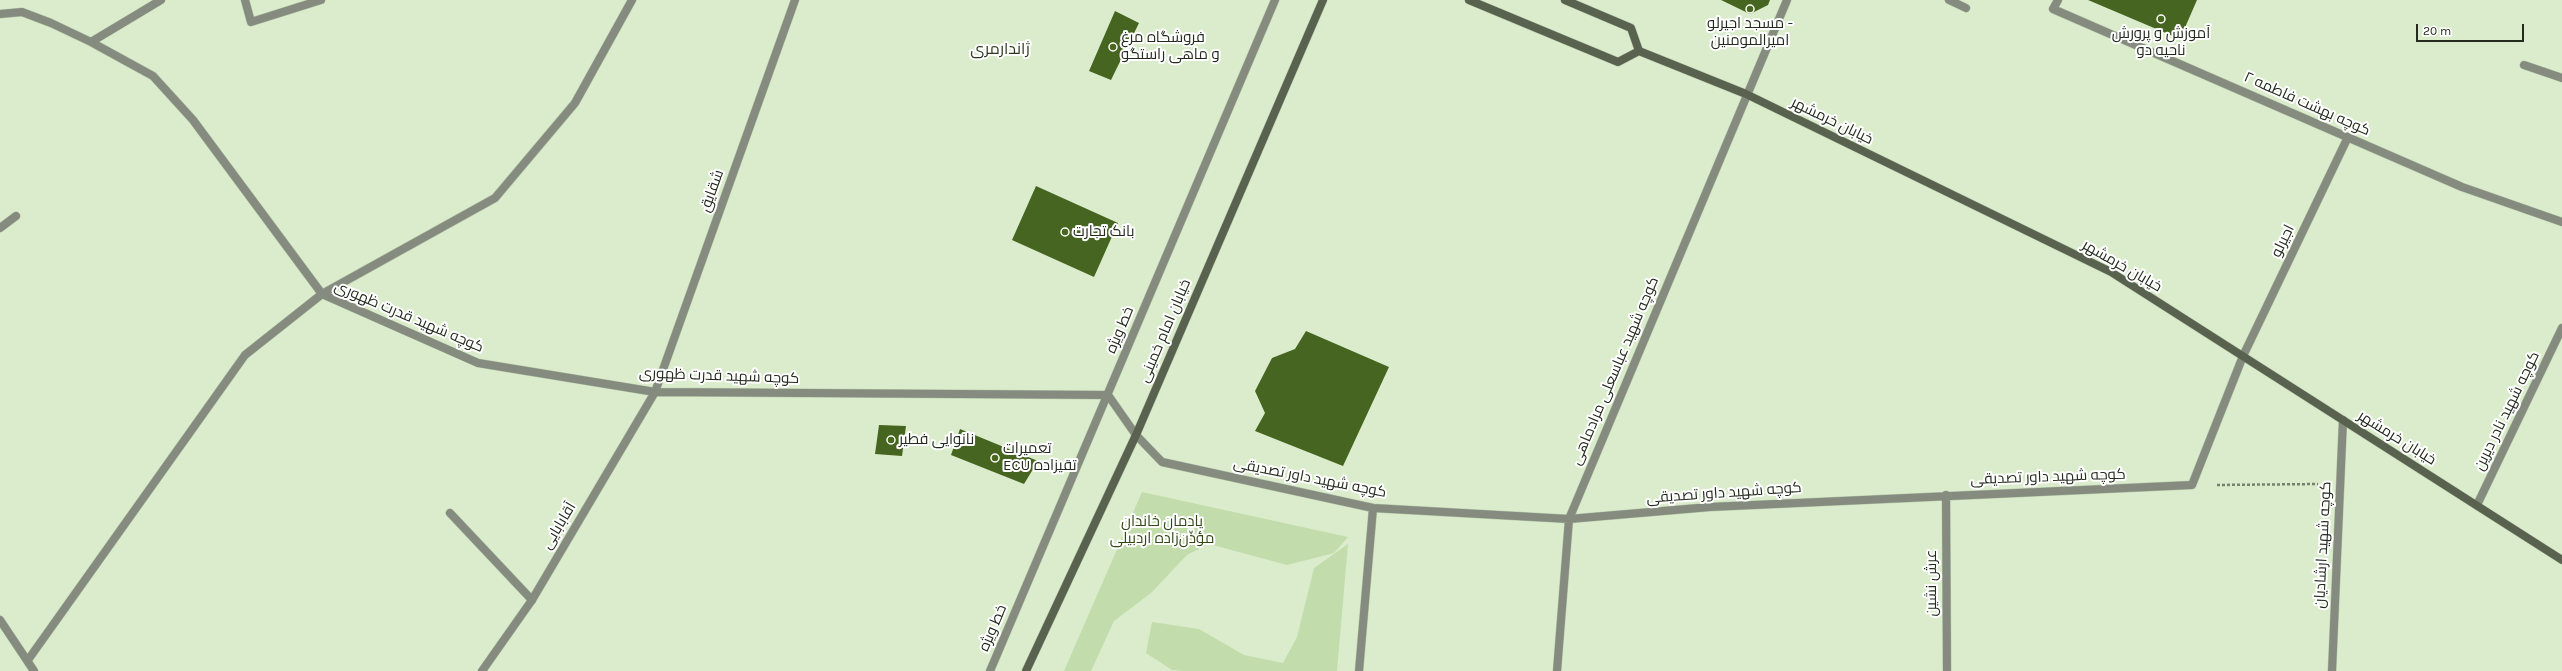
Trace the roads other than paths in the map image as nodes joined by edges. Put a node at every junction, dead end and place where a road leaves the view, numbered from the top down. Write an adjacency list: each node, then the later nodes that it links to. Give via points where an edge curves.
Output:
1 (160, 0): 15 (street)
2 (245, 0): 3 (street, via 251,22)
3 (321, 0)
4 (632, 0): 24 (street, via 575,103 495,198)
5 (795, 0): 27 (street, شقایق)
6 (1275, 0): 28 (street, خط ویژه)
7 (1323, 0): 30 (main road, خیابان امام خمینی)
8 (1469, 0): 16 (main road, via 1618,62)
9 (1565, 0): 16 (main road, via 1631,28)
10 (1787, 0): 19 (street, کوچه شهید عباسعلی مرادماهی)
11 (1949, 0): 13 (street)
12 (2058, 0): 20 (street, کوچه بهشت فاطمه ۲, via 2053,9)
13 (1966, 8)
14 (0, 14): 15 (street, via 22,12)
15 (91, 42): 24 (street, via 153,76 193,120)
16 (1639, 51): 19 (main road, خیابان خرمشهر)
17 (2524, 65): 18 (street)
18 (2562, 78)
19 (1746, 94): 26 (main road, خیابان خرمشهر, via 2111,272); 35 (street, کوچه شهید عباسعلی مرادماهی)
20 (2348, 137): 22 (street, کوچه بهشت فاطمه ۲, via 2462,187); 26 (street, اجیرلو)
21 (16, 216): 23 (street)
22 (2562, 222)
23 (0, 228)
24 (322, 294): 27 (street, کوچه شهید قدرت ظهوری, via 478,363); 39 (street, via 245,355)
25 (2562, 328): 32 (street, کوچه شهید نادر دیرین)
26 (2243, 356): 29 (main road, خیابان خرمشهر); 31 (street, کوچه شهید داور تصدیقی, via 2192,485)
27 (655, 392): 28 (street, کوچه شهید قدرت ظهوری); 37 (street, آقابابایی)
28 (1108, 395): 30 (street, کوچه شهید داور تصدیقی); 42 (street, خط ویژه)
29 (2343, 420): 32 (main road, خیابان خرمشهر); 47 (street, کوچه شهید ارشادیان)
30 (1136, 435): 33 (street, کوچه شهید داور تصدیقی, via 1162,462); 43 (main road, خیابان امام خمینی)
31 (1946, 494): 35 (street, کوچه شهید داور تصدیقی, via 1710,507); 46 (street, عرش نشین)
32 (2477, 505): 36 (main road, خیابان خرمشهر)
33 (1373, 508): 35 (street, کوچه شهید داور تصدیقی); 44 (street)
34 (450, 513): 37 (street)
35 (1569, 519): 45 (street, کوچه شهید عباسعلی مرادماهی)
36 (2562, 560)
37 (532, 600): 41 (street, آقابابایی)
38 (0, 620): 39 (street)
39 (28, 660): 40 (street)
40 (34, 671)
41 (482, 671)
42 (990, 671)
43 (1026, 671)
44 (1359, 671)
45 (1557, 671)
46 (1947, 671)
47 (2332, 671)

